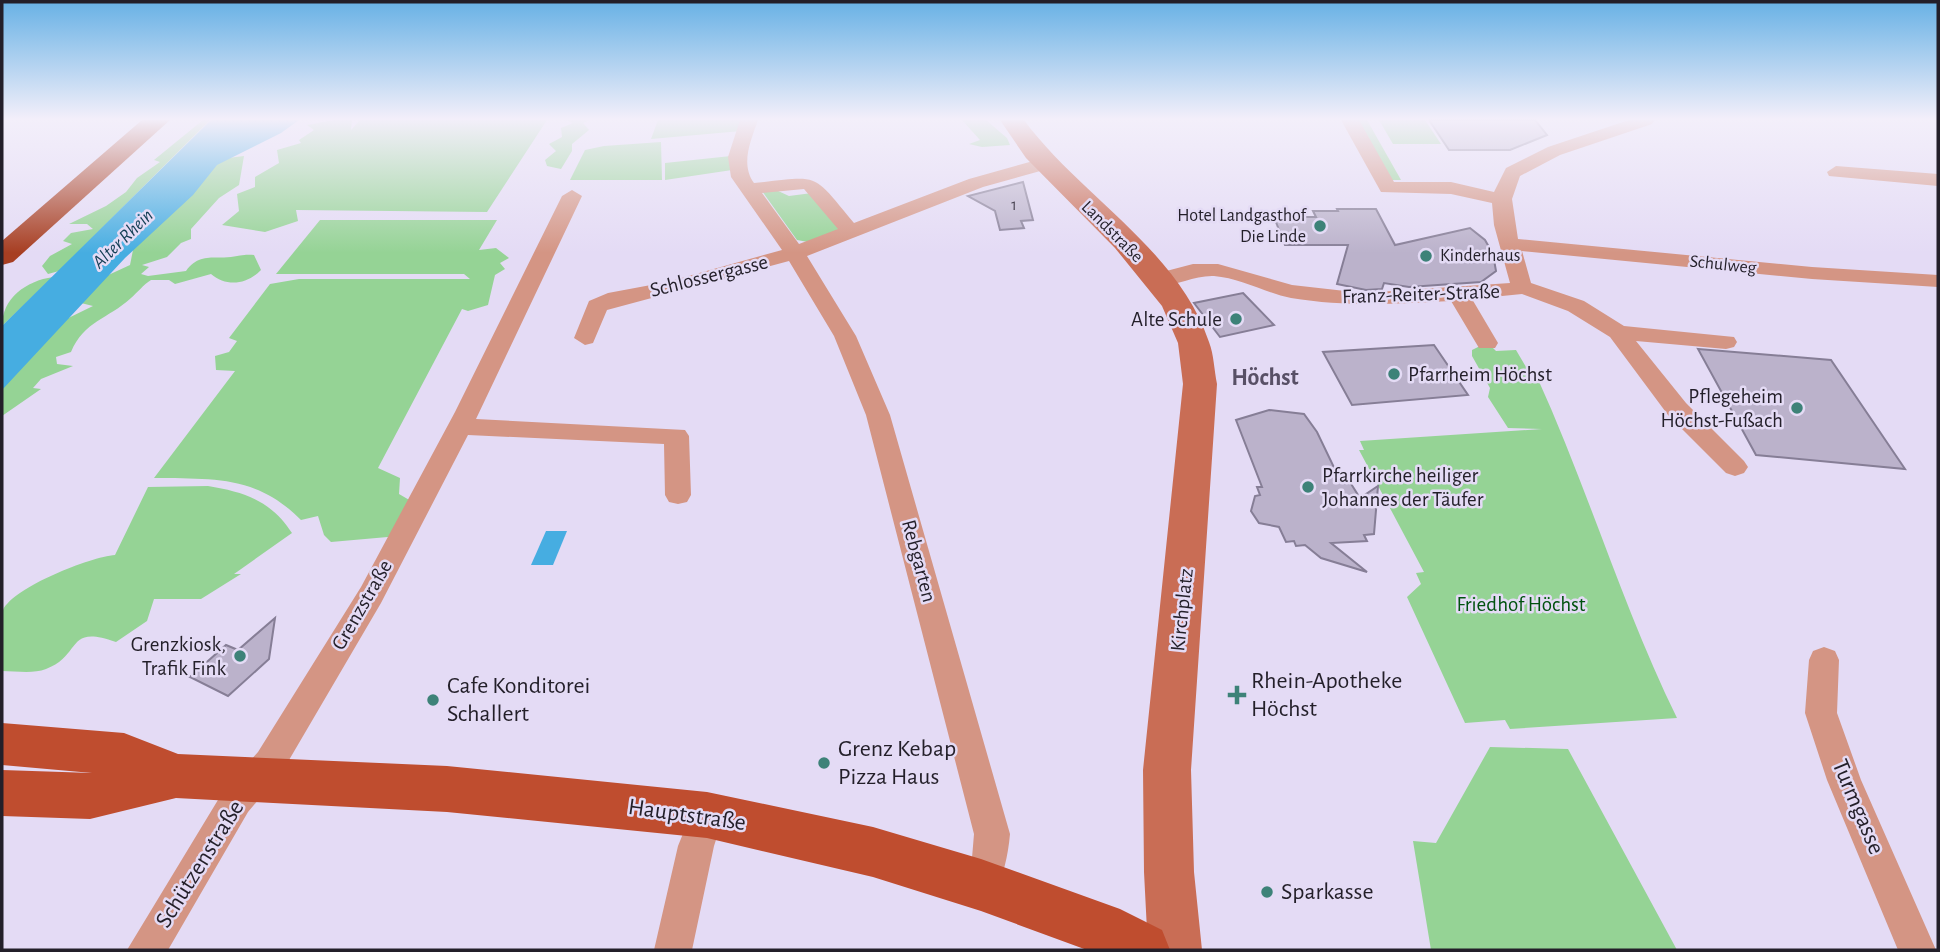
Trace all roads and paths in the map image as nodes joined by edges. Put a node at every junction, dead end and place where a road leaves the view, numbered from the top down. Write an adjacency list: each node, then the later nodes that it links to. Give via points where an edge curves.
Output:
1 (79, 164): 13 (highway)
2 (106, 164): 17 (highway)
3 (738, 164): 10 (street, Rebgarten, via 740,177)
4 (1042, 164): 14 (street, Schlossergasse, via 976,183)
5 (1044, 164): 18 (main road, Landstraße)
6 (1375, 164): 12 (street, via 1388,188 1451,188)
7 (1525, 164): 12 (street, via 1509,177)
8 (1836, 172): 9 (street)
9 (1938, 180)
10 (750, 189): 14 (street, via 814,186); 16 (street, Rebgarten)
11 (572, 196): 26 (street, Grenzstraße)
12 (1501, 199): 15 (street, Franz-Reiter-Straße, via 1501,223)
13 (2, 230)
14 (852, 233): 16 (street, Schlossergasse)
15 (1509, 244): 19 (street, Schulweg); 20 (street, Franz-Reiter-Straße)
16 (795, 253): 23 (street, Schlossergasse, via 616,298 597,306); 34 (street, Rebgarten, via 845,336 890,451 992,834)
17 (2, 256)
18 (1159, 279): 21 (street, Franz-Reiter-Straße, via 1193,270 1218,270 1290,291 1344,299); 38 (main road, Kirchplatz, via 1192,334 1200,365 1167,770)
19 (1938, 281)
20 (1520, 286): 21 (street, Franz-Reiter-Straße, via 1501,293); 22 (street, Franz-Reiter-Straße, via 1576,306)
21 (1459, 295): 24 (street)
22 (1618, 332): 25 (street, Franz-Reiter-Straße); 27 (street, Franz-Reiter-Straße, via 1677,409)
23 (585, 338)
24 (1487, 342)
25 (1726, 342)
26 (459, 426): 28 (street, via 676,436); 31 (street, Grenzstraße, via 371,595)
27 (1735, 467)
28 (678, 495)
29 (1824, 660): 39 (street, Turmgasse, via 1821,713 1844,780)
30 (2, 744): 31 (main road, via 124,754)
31 (215, 777): 32 (main road, via 90,796); 33 (main road, Hauptstraße, via 447,789); 35 (street, Schützenstraße, via 236,801)
32 (2, 793)
33 (707, 815): 34 (main road, Hauptstraße, via 873,852); 36 (street)
34 (981, 885): 37 (main road, Hauptstraße, via 1101,928)
35 (146, 950)
36 (673, 950)
37 (1142, 950)
38 (1175, 950)
39 (1917, 950)

